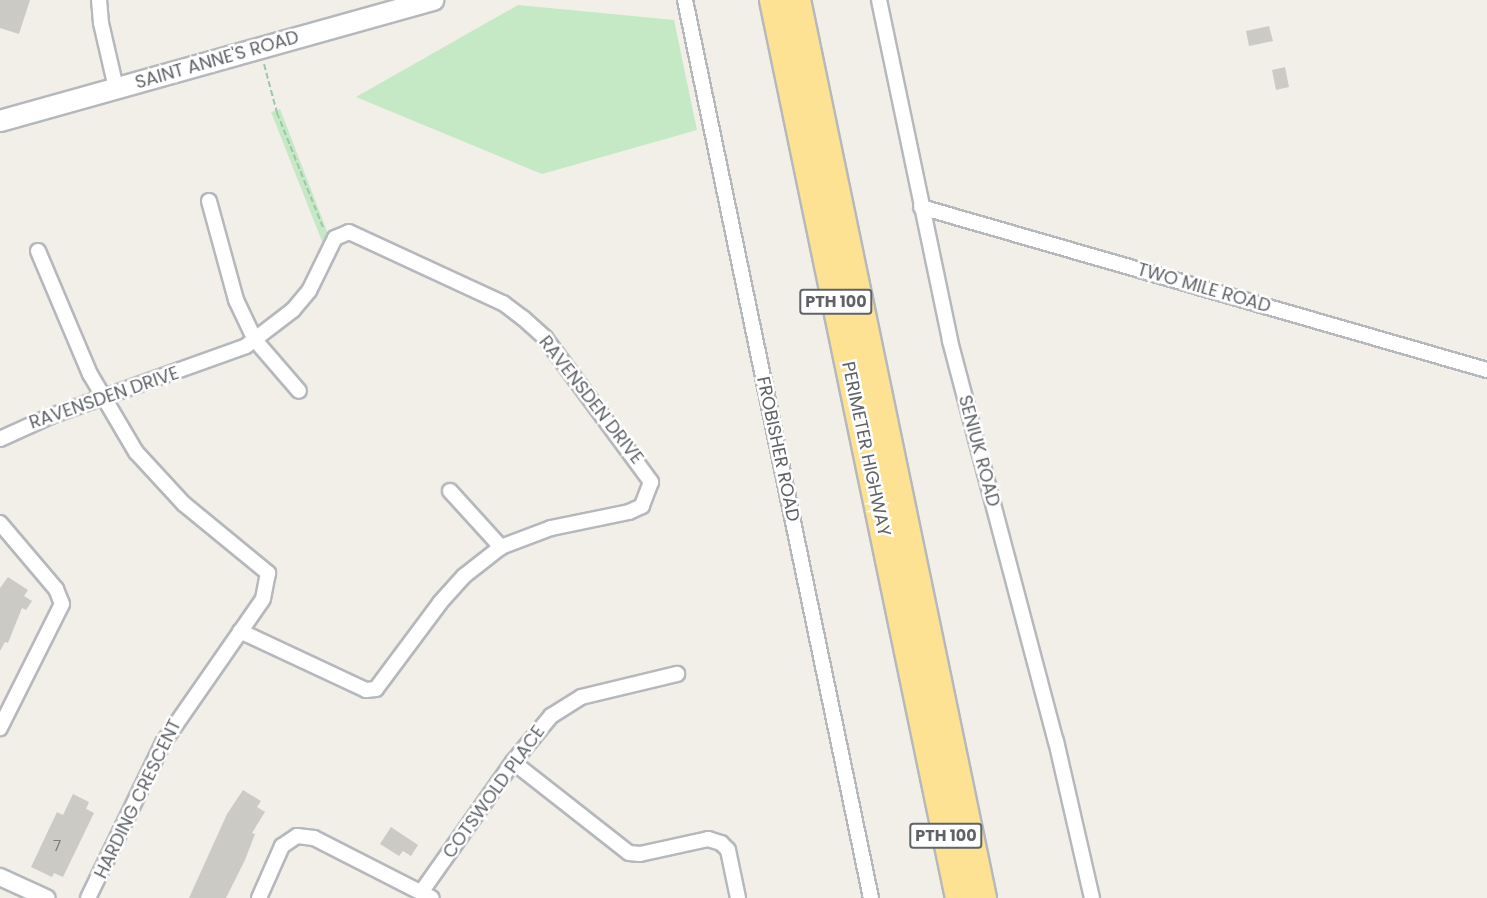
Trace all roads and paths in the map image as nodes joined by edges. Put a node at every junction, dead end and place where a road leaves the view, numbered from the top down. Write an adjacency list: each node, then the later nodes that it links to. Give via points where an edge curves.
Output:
1 (99, 0): 8 (street)
2 (110, 0): 8 (street)
3 (434, 0): 10 (main road, SAINT ANNE'S ROAD)
4 (685, 0): 35 (street, FROBISHER ROAD)
5 (808, 0): 9 (highway)
6 (879, 0): 14 (street, SENIUK ROAD)
7 (778, 1): 9 (highway, PERIMETER HIGHWAY / PTH 100); 36 (highway, PERIMETER HIGHWAY / PTH 100)
8 (100, 23): 11 (street)
9 (803, 26): 37 (highway, PERIMETER HIGHWAY / PTH 100)
10 (259, 47): 11 (main road, SAINT ANNE'S ROAD); 15 (path, via 277,113)
11 (116, 88): 12 (main road, SAINT ANNE'S ROAD)
12 (0, 121)
13 (210, 201): 17 (street, via 225,270)
14 (921, 207): 18 (street, TWO MILE ROAD); 38 (street, SENIUK ROAD, via 950,341 1056,741)
15 (331, 246): 17 (street, RAVENSDEN DRIVE, via 309,291 293,310); 24 (street, RAVENSDEN DRIVE, via 339,234 358,236 502,303 523,318 545,338 651,482 642,506 629,512 551,528)
16 (38, 251): 20 (street)
17 (255, 340): 19 (street); 20 (street, RAVENSDEN DRIVE, via 212,361)
18 (1487, 370)
19 (299, 391)
20 (103, 398): 21 (street, RAVENSDEN DRIVE); 25 (street, HARDING CRESCENT, via 136,452 163,483 206,524 268,573 263,599)
21 (0, 439)
22 (450, 491): 24 (street)
23 (0, 523): 27 (street, via 56,589 62,604)
24 (501, 547): 25 (street, RAVENSDEN DRIVE, via 464,576 440,603 376,689 366,690)
25 (240, 631): 32 (street, HARDING CRESCENT, via 177,717)
26 (677, 674): 28 (street, COTSWOLD PLACE, via 604,689 565,704)
27 (0, 728)
28 (513, 762): 30 (street, COTSWOLD PLACE); 34 (street, via 629,853 708,839 721,843 728,850)
29 (0, 877): 31 (street)
30 (427, 895): 33 (street, via 314,838 297,836 282,846)
31 (46, 898)
32 (88, 898)
33 (259, 898)
34 (738, 898)
35 (871, 898)
36 (959, 898)
37 (983, 898)
38 (1092, 898)

